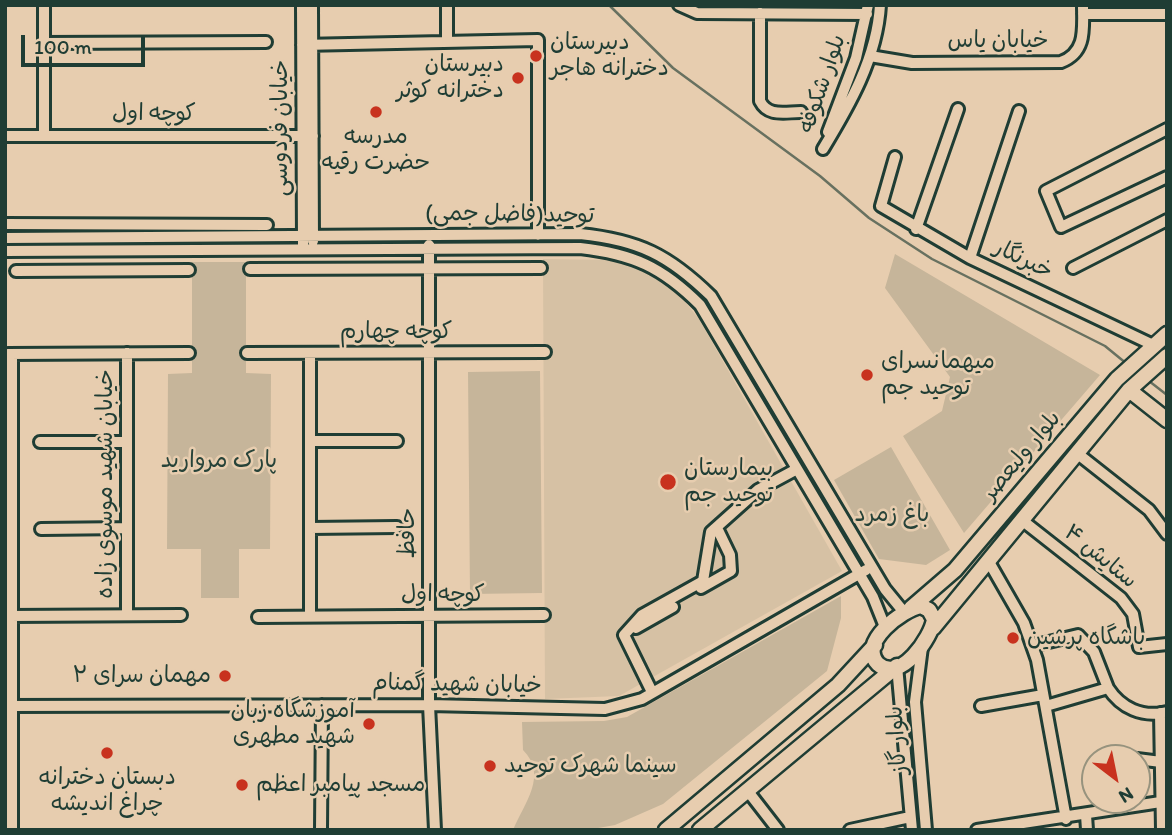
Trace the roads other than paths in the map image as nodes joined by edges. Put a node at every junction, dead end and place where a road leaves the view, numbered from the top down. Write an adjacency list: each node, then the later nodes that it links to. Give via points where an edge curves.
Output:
1 (44, 5): 13 (street)
2 (302, 5): 14 (street, خیابان فردوسی)
3 (312, 5): 14 (street, خیابان فردوسی)
4 (447, 5): 11 (street)
5 (680, 5): 9 (street, via 697,13)
6 (880, 5): 15 (street, بلوار شکوفه)
7 (867, 10): 9 (street); 15 (street, بلوار شکوفه, via 856,58 822,149 848,107)
8 (1083, 10): 10 (street); 15 (street, خیابان یاس, via 1081,45 1061,62 912,63)
9 (760, 13): 18 (street, via 760,101 771,113)
10 (1167, 14)
11 (447, 41): 14 (street); 31 (street, via 538,40)
12 (266, 42): 13 (street)
13 (44, 43): 21 (street)
14 (307, 45): 22 (street, خیابان فردوسی)
15 (870, 56)
16 (958, 109): 29 (street)
17 (1019, 111): 39 (street)
18 (801, 112)
19 (1167, 129): 24 (street, via 1046,191 1061,227)
20 (5, 135): 21 (street, کوچه اول)
21 (44, 135): 22 (street, کوچه اول)
22 (308, 135): 32 (street, خیابان فردوسی)
23 (895, 157): 29 (street, خبرنگار, via 881,206)
24 (1167, 177)
25 (1167, 220): 41 (street)
26 (88, 222): 27 (street); 28 (street); 34 (street)
27 (5, 224)
28 (267, 225)
29 (916, 229): 39 (street, خبرنگار)
30 (429, 235): 31 (street, توحید(فاضل جمی)); 32 (street, توحید(فاضل جمی)); 35 (street, حافظ)
31 (538, 235): 59 (street, توحید(فاضل جمی), via 617,238 653,250 685,270 711,296)
32 (308, 237): 34 (street, توحید(فاضل جمی)); 38 (street, خیابان فردوسی)
33 (5, 238): 34 (street, توحید(فاضل جمی))
34 (87, 238)
35 (429, 249): 38 (street, توحید(فاضل جمی)); 43 (street, حافظ); 60 (street, توحید(فاضل جمی), via 580,248 614,252 647,263 676,281 700,305)
36 (5, 251): 37 (street, توحید(فاضل جمی))
37 (88, 251): 38 (street, توحید(فاضل جمی)); 46 (street)
38 (308, 251)
39 (970, 258): 48 (street, خبرنگار)
40 (541, 268): 43 (street)
41 (1073, 268)
42 (250, 269): 43 (street)
43 (429, 269): 49 (street, حافظ)
44 (189, 270): 46 (street)
45 (16, 271): 46 (street)
46 (88, 271)
47 (1167, 334): 48 (main road, بلوار ولیعصر)
48 (1152, 344): 77 (main road, بلوار ولیعصر, via 1122,373)
49 (429, 352): 50 (street, کوچه چهارم); 54 (street, کوچه چهارم); 85 (street, حافظ)
50 (545, 352)
51 (127, 353): 52 (street); 55 (street); 63 (street, خیابان شهید موسوی زاده)
52 (189, 353)
53 (247, 353): 54 (street, کوچه چهارم)
54 (310, 353): 64 (street)
55 (9, 354): 83 (street)
56 (1162, 361): 57 (main road, بلوار ولیعصر)
57 (1131, 388): 58 (main road); 65 (main road, بلوار ولیعصر)
58 (1167, 420)
59 (787, 422): 60 (street); 75 (street, توحید(فاضل جمی))
60 (775, 429): 66 (street, توحید(فاضل جمی))
61 (397, 441): 64 (street)
62 (40, 442): 63 (street)
63 (127, 442): 70 (street, خیابان شهید موسوی زاده)
64 (310, 442): 71 (street)
65 (1078, 454): 67 (main road, بلوار ولیعصر); 69 (street, via 1116,481)
66 (797, 469): 73 (street, via 758,490); 76 (street, توحید(فاضل جمی))
67 (1023, 521): 74 (main road, بلوار ولیعصر); 89 (street, ستایش ۴, via 1121,597 1133,614 1139,648)
68 (397, 527): 71 (street)
69 (1165, 527)
70 (127, 528): 72 (street); 80 (street, خیابان شهید موسوی زاده)
71 (310, 528): 84 (street)
72 (41, 529)
73 (714, 530): 96 (street, via 703,581 642,615 624,635); 96 (street, via 730,555 731,571 638,625 631,635)
74 (989, 562): 78 (main road, بلوار ولیعصر); 91 (street)
75 (872, 566): 76 (street, خیابان شهید گمنام); 79 (street, توحید(فاضل جمی))
76 (860, 573): 87 (street, توحید(فاضل جمی)); 96 (street, خیابان شهید گمنام)
77 (947, 579): 78 (main road, via 948,592); 79 (main road, بلوار ولیعصر)
78 (964, 592): 88 (main road, بلوار ولیعصر)
79 (907, 609): 87 (main road, بلوار ولیعصر); 88 (main road, via 921,606 929,610)
80 (127, 615): 81 (street); 83 (street)
81 (181, 615)
82 (544, 615): 85 (street, کوچه اول)
83 (9, 616): 101 (street)
84 (310, 616): 85 (street, کوچه اول); 86 (street, کوچه اول)
85 (429, 616): 100 (street, حافظ)
86 (258, 617)
87 (885, 627): 90 (main road)
88 (933, 628): 92 (main road, بلوار ولیعصر)
89 (1167, 644)
90 (875, 646): 93 (main road, via 873,655 878,663 887,668); 115 (main road, via 838,685)
91 (1032, 646): 94 (street, via 1078,635 1094,652); 98 (street)
92 (922, 647): 93 (main road); 95 (street, بلوار گاز)
93 (897, 666): 97 (street, بلوار گاز); 106 (main road)
94 (1108, 688): 98 (street); 103 (street, via 1117,703 1130,710)
95 (916, 690): 97 (street, via 908,683); 120 (street, بلوار گاز)
96 (655, 691): 100 (street, خیابان شهید گمنام, via 624,706 605,709)
97 (900, 693): 109 (street, بلوار گاز)
98 (1044, 701): 102 (street); 110 (street)
99 (322, 705): 100 (street, خیابان شهید گمنام); 101 (street, خیابان شهید گمنام); 113 (street)
100 (429, 705): 114 (street, حافظ)
101 (8, 706): 112 (street)
102 (981, 706)
103 (1163, 712): 105 (street)
104 (1151, 761): 105 (street)
105 (1161, 762): 107 (street)
106 (747, 790): 116 (main road); 117 (street)
107 (1164, 801): 108 (street); 123 (street)
108 (1086, 815): 110 (street); 122 (street)
109 (910, 817): 118 (street); 119 (street, بلوار گاز)
110 (1066, 819): 111 (street)
111 (997, 829): 121 (street)
112 (12, 830)
113 (321, 830)
114 (435, 830)
115 (666, 830)
116 (700, 830)
117 (778, 830)
118 (850, 830)
119 (912, 830)
120 (926, 830)
121 (977, 830)
122 (1087, 830)
123 (1162, 830)

